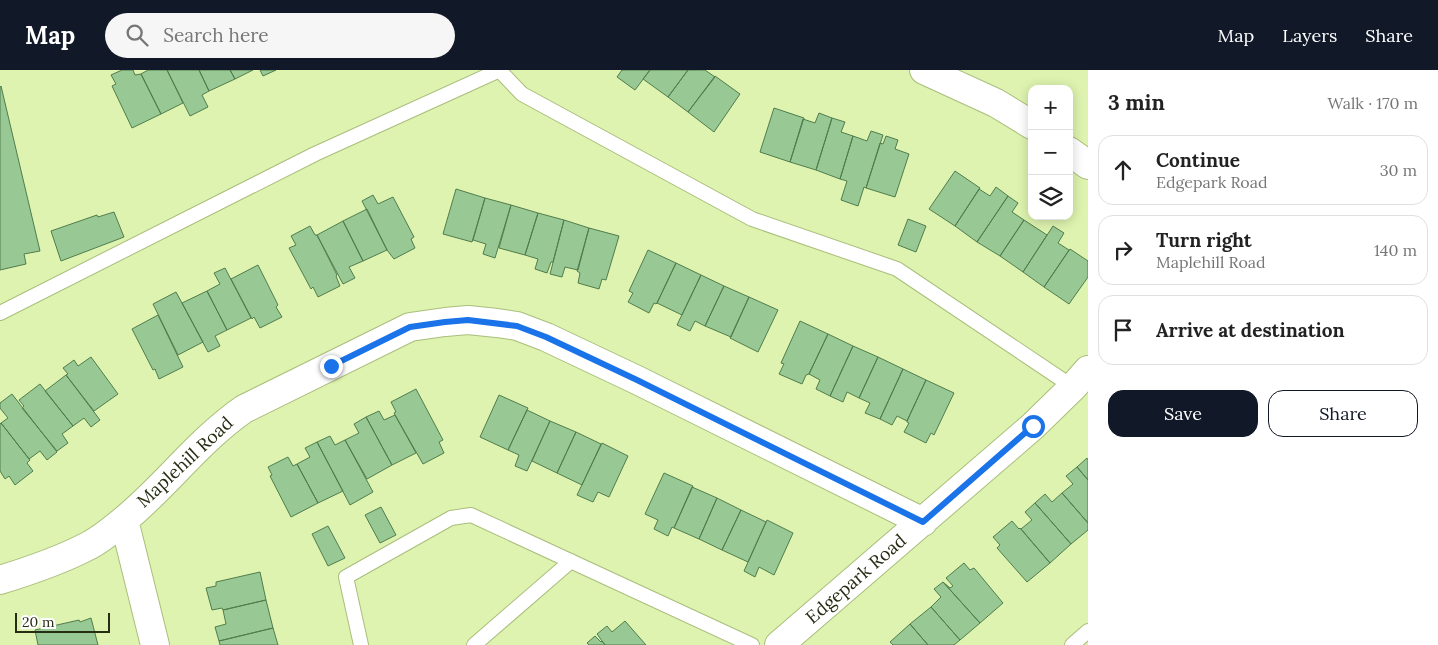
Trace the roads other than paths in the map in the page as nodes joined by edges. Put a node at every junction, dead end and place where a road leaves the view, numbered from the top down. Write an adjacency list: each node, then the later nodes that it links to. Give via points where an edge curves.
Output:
1 (499, 70): 6 (lane, via 315,154); 7 (lane, via 522,94 752,219 897,269)
2 (924, 70): 3 (street)
3 (1028, 123)
4 (1073, 154): 5 (street)
5 (1088, 165)
6 (0, 313)
7 (1081, 379): 9 (street, Edgepark Road, via 1033,426)
8 (124, 520): 9 (street, Maplehill Road, via 202,442 244,410 410,327 468,320 517,326 546,337); 11 (street, Maplehill Road, via 87,547); 13 (street)
9 (923, 522): 17 (street, Edgepark Road)
10 (571, 561): 14 (lane, via 471,515 451,518 346,576); 15 (lane); 16 (lane)
11 (0, 580)
12 (1088, 631): 18 (lane)
13 (154, 645)
14 (361, 645)
15 (474, 645)
16 (752, 645)
17 (778, 645)
18 (1072, 645)

